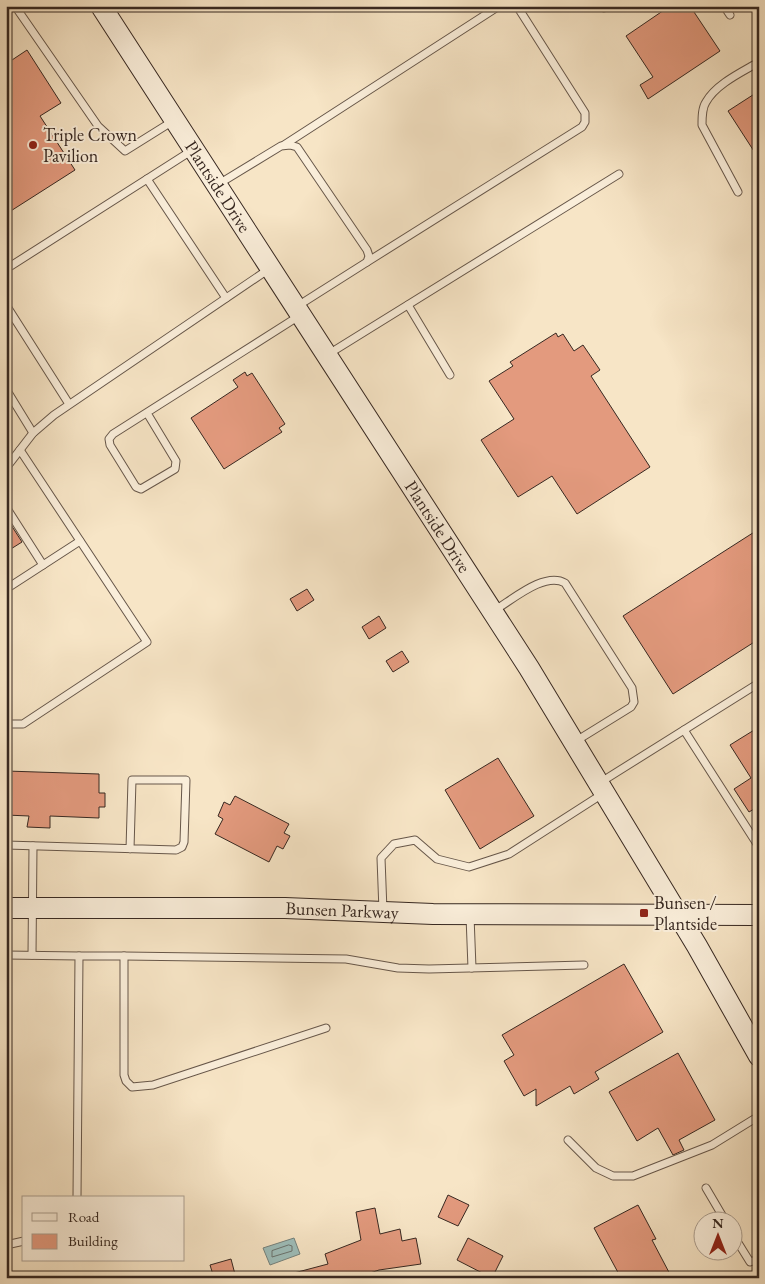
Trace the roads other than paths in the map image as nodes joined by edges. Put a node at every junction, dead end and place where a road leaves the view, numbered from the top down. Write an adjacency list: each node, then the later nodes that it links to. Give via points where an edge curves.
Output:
1 (15, 6): 8 (lane, via 98,126 125,151)
2 (102, 6): 8 (street, Plantside Drive)
3 (498, 6): 9 (lane)
4 (517, 6): 15 (lane, via 586,113 585,122 582,127)
5 (724, 6): 6 (lane)
6 (730, 15)
7 (759, 62): 14 (lane, via 724,84 706,101 702,113 702,125)
8 (175, 120): 10 (street, Plantside Drive)
9 (279, 148): 13 (lane); 15 (lane, via 297,147 367,250)
10 (194, 149): 12 (lane); 13 (street, Plantside Drive)
11 (619, 174): 20 (lane)
12 (147, 179): 17 (lane); 18 (lane)
13 (217, 185): 16 (street, Plantside Drive)
14 (738, 192)
15 (367, 262): 21 (lane)
16 (270, 268): 18 (lane); 21 (street, Plantside Drive)
17 (6, 269)
18 (226, 298): 25 (lane)
19 (6, 305): 25 (lane)
20 (408, 305): 22 (lane); 23 (lane)
21 (298, 311): 22 (street, Plantside Drive); 26 (lane)
22 (327, 355): 34 (street, Plantside Drive)
23 (450, 375)
24 (6, 389): 27 (lane)
25 (69, 404): 27 (lane)
26 (147, 413): 26 (lane, via 110,439 110,445 131,479 141,489 176,465)
27 (33, 433): 28 (lane)
28 (20, 450): 29 (lane); 31 (lane)
29 (6, 468)
30 (6, 507): 32 (lane)
31 (80, 541): 32 (lane); 36 (lane, via 147,642 23,724)
32 (43, 565): 33 (lane)
33 (6, 589)
34 (493, 611): 38 (street, Plantside Drive); 38 (lane, via 544,580 559,579 565,583 632,688 634,702 631,707)
35 (759, 683): 37 (lane)
36 (6, 724)
37 (684, 730): 39 (lane); 42 (lane)
38 (574, 743): 39 (street, Plantside Drive)
39 (601, 788): 46 (lane, via 509,854 469,866 437,859 415,840 394,844 381,858); 48 (street, Plantside Drive)
40 (6, 845): 41 (lane)
41 (33, 846): 43 (lane); 45 (lane)
42 (759, 847)
43 (130, 849): 43 (lane, via 176,850 182,847 186,780 132,780)
44 (6, 908): 45 (street, Bunsen Parkway)
45 (32, 908): 46 (street, Bunsen Parkway); 51 (lane)
46 (383, 911): 47 (street, Bunsen Parkway)
47 (470, 913): 48 (street, Bunsen Parkway); 55 (lane)
48 (678, 915): 49 (street, Bunsen Parkway); 57 (street, Plantside Drive)
49 (759, 915)
50 (6, 955): 51 (lane)
51 (32, 955): 52 (lane)
52 (79, 956): 53 (lane); 61 (lane)
53 (124, 956): 55 (lane, via 346,959 398,968); 56 (lane, via 123,1067 126,1082 132,1086 153,1085)
54 (584, 965): 55 (lane)
55 (472, 968)
56 (326, 1028)
57 (759, 1056)
58 (759, 1116): 59 (lane, via 712,1145 633,1176 613,1176 596,1168)
59 (568, 1140)
60 (706, 1188): 62 (lane)
61 (77, 1196)
62 (720, 1212)
63 (22, 1241): 64 (lane)
64 (6, 1245)
65 (742, 1249): 66 (lane, via 750,1262)
66 (759, 1259)

